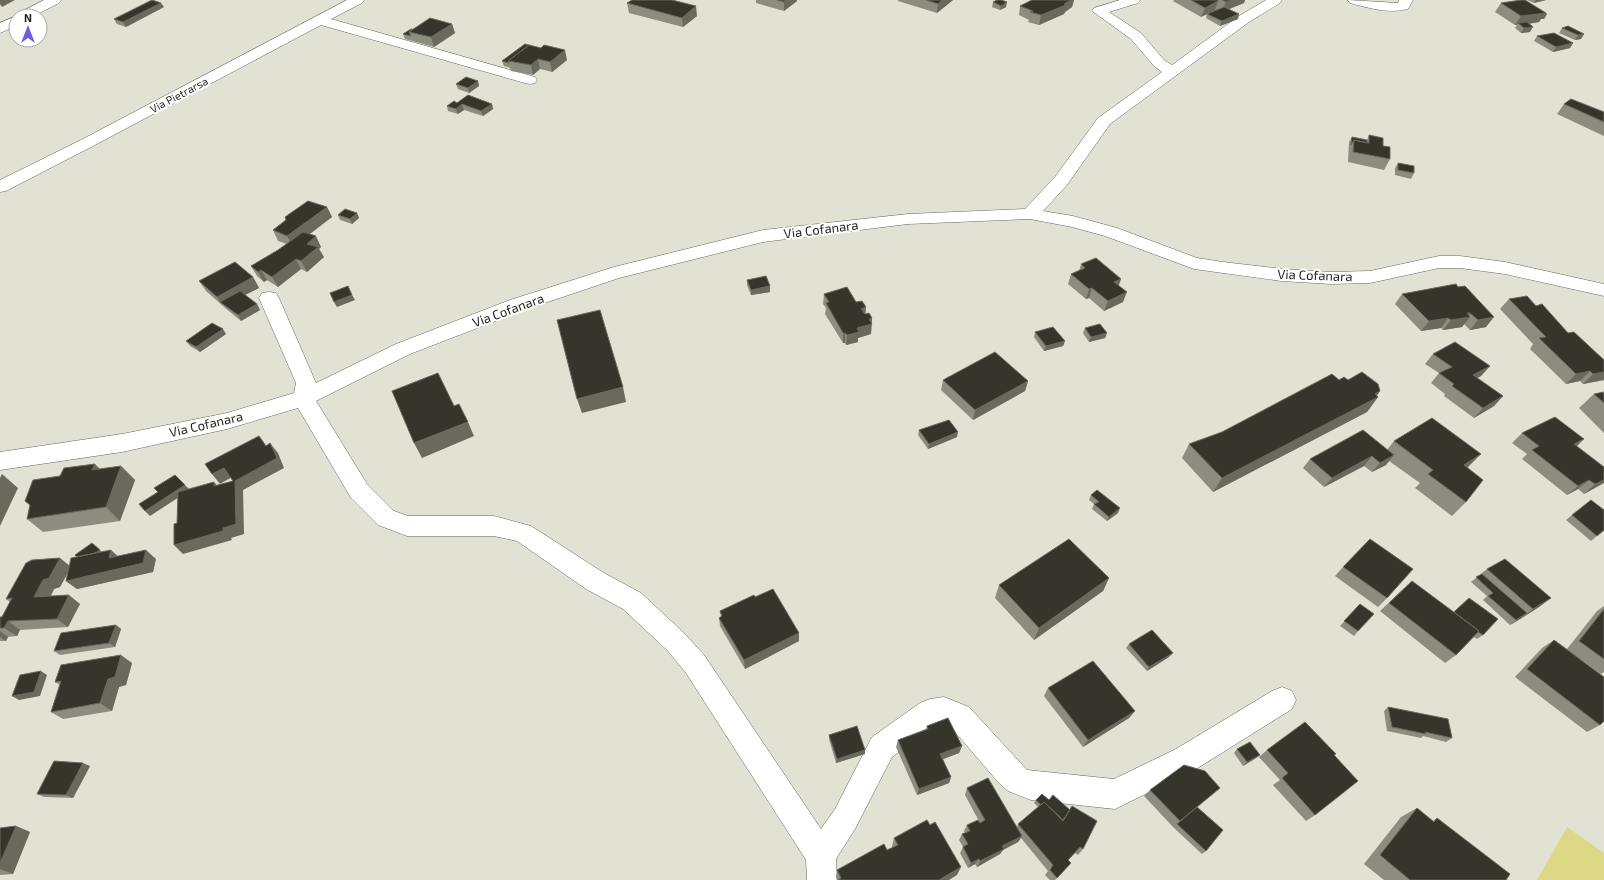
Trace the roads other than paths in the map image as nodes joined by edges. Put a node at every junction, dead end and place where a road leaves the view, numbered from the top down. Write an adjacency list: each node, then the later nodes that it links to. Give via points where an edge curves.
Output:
1 (54, 0): 8 (street)
2 (357, 0): 10 (street, Via Pietrarsa)
3 (1133, 0): 11 (street, via 1099,11 1136,36 1159,64)
4 (1246, 0): 9 (street, via 1251,4 1234,13)
5 (1275, 0): 9 (street)
6 (1355, 0): 7 (street, via 1394,8 1403,6)
7 (1406, 0)
8 (39, 8)
9 (1244, 19): 11 (street)
10 (320, 20): 12 (street); 13 (street, Via Pietrarsa, via 87,144)
11 (1173, 72): 14 (street, via 1104,121 1060,181)
12 (530, 80)
13 (0, 187)
14 (1030, 214): 15 (street, Via Cofanara, via 1111,232 1194,263 1223,268 1331,278 1370,276 1440,262 1460,262 1505,268); 17 (street, Via Cofanara, via 908,219 763,236 614,273 517,305 403,349)
15 (1604, 290)
16 (269, 298): 17 (street, via 306,383)
17 (304, 398): 18 (street, Via Cofanara, via 227,421 122,443); 20 (street, via 358,491 386,518 407,526 494,526 523,533 596,581 632,601 676,642 695,664 718,697)
18 (0, 461)
19 (1282, 700): 20 (street, via 1186,759 1115,794 1031,786 1018,781 1008,773 959,716 944,710 930,712 882,747)
20 (821, 868)

